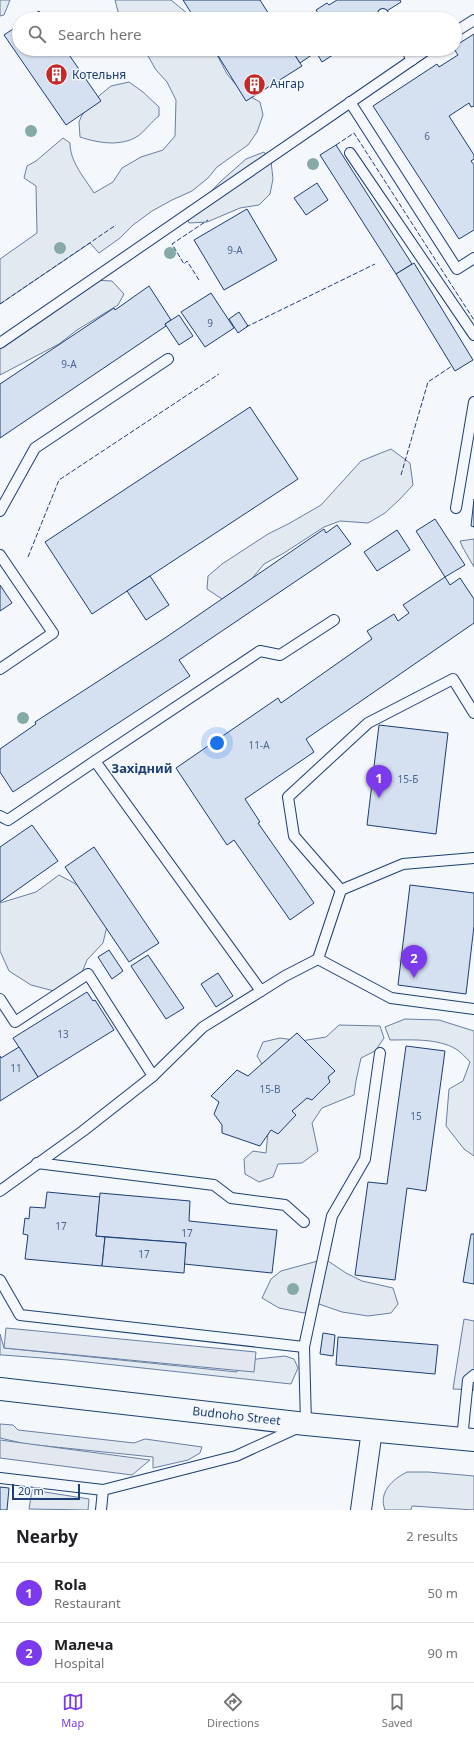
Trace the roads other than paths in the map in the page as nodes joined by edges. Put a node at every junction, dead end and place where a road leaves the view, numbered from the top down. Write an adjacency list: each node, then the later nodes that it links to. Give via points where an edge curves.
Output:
1 (474, 20): 2 (lane)
2 (462, 28)
3 (410, 56): 5 (lane)
4 (418, 56): 5 (lane)
5 (412, 60): 6 (lane)
6 (350, 102): 8 (lane, via 457,269); 10 (lane)
7 (350, 153): 9 (lane)
8 (474, 258)
9 (474, 335)
10 (0, 343)
11 (168, 359): 14 (lane, via 35,448)
12 (474, 402): 13 (lane)
13 (456, 508)
14 (0, 511)
15 (0, 555): 17 (lane, via 53,634)
16 (334, 620): 19 (lane, via 280,655 260,651)
17 (0, 669)
18 (474, 713): 22 (lane, via 453,679 368,723 288,797 294,836)
19 (95, 761): 20 (lane, via 8,820); 24 (lane)
20 (0, 816)
21 (474, 858): 22 (lane, via 403,864)
22 (341, 890): 23 (lane)
23 (318, 959): 24 (lane); 26 (lane, via 391,998)
24 (261, 991): 28 (lane, via 202,1027)
25 (0, 999): 28 (lane, via 15,1022 88,974)
26 (474, 1009)
27 (380, 1053): 33 (lane, via 365,1159 332,1216)
28 (153, 1076): 29 (lane, via 83,1131)
29 (36, 1163): 30 (lane); 31 (lane, via 214,1185 231,1198 285,1204)
30 (0, 1190)
31 (304, 1222)
32 (0, 1280): 33 (lane, via 20,1315)
33 (304, 1347): 36 (lane)
34 (474, 1375): 38 (lane, via 468,1380)
35 (0, 1389): 36 (highway, Budnoho Street)
36 (306, 1424): 37 (highway, Budnoho Street); 40 (lane, via 236,1456)
37 (372, 1430): 38 (highway, Budnoho Street); 42 (street)
38 (468, 1439)
39 (0, 1478): 40 (lane)
40 (103, 1490): 41 (lane)
41 (101, 1510)
42 (361, 1510)

